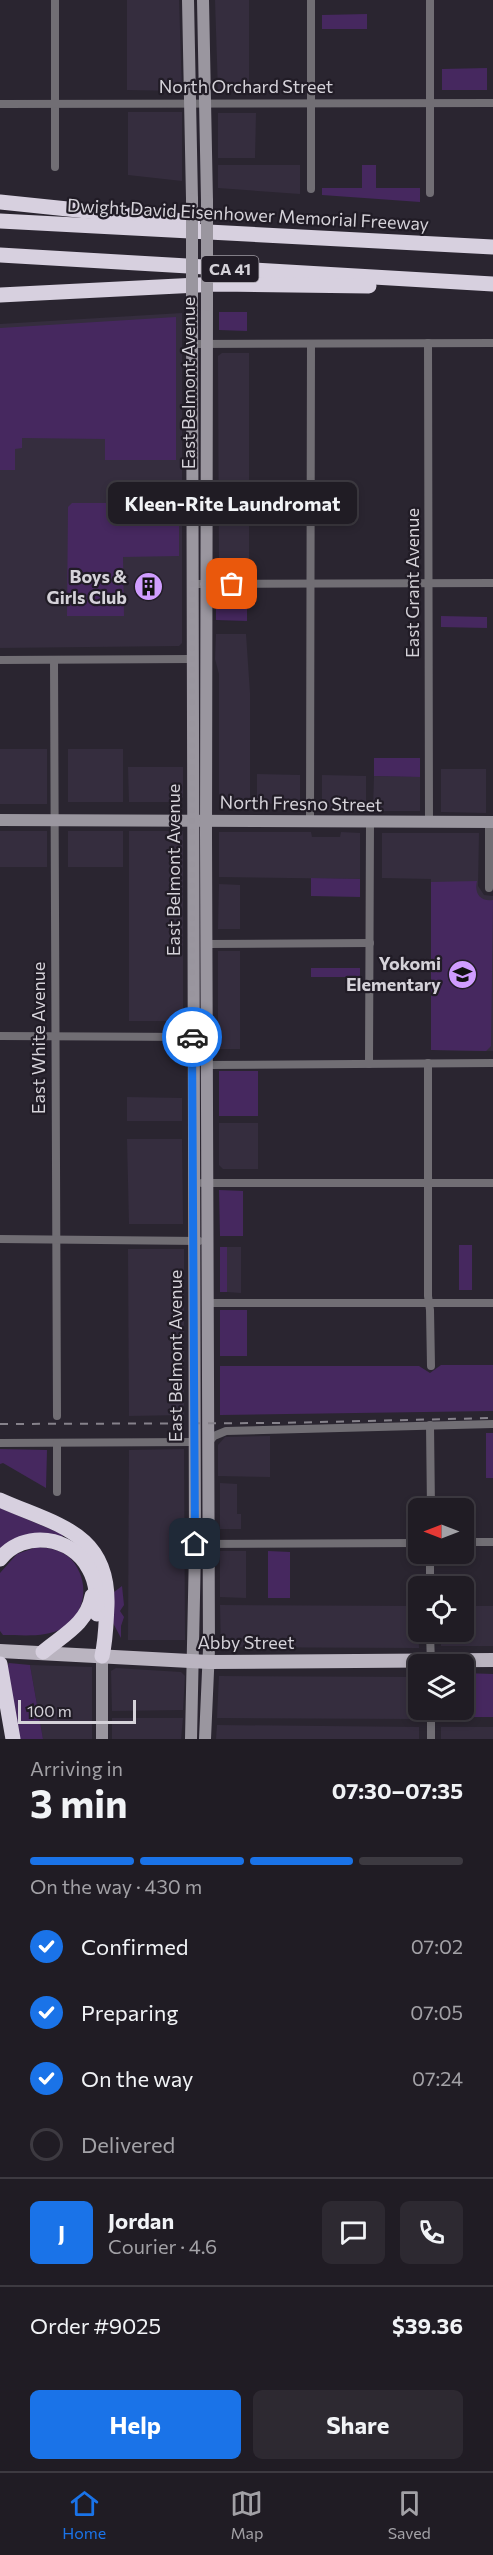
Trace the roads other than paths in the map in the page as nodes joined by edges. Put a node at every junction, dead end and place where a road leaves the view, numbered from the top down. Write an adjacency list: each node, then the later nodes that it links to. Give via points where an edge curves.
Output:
1 (55, 0): 12 (street)
2 (188, 0): 8 (main road, East Belmont Avenue)
3 (202, 0): 9 (main road, East Belmont Avenue)
4 (311, 0): 10 (street)
5 (430, 0): 6 (street)
6 (430, 102): 7 (street, North Orchard Street); 10 (street, North Orchard Street); 15 (street)
7 (493, 102)
8 (191, 103): 9 (street, North Orchard Street); 12 (street, North Orchard Street); 28 (main road, East Belmont Avenue, bridge)
9 (206, 103): 10 (street, North Orchard Street); 29 (main road, East Belmont Avenue, bridge)
10 (311, 103): 14 (street)
11 (0, 104): 12 (street, North Orchard Street)
12 (55, 104): 13 (street)
13 (55, 167)
14 (310, 189)
15 (430, 194)
16 (0, 202): 18 (highway)
17 (0, 221): 18 (highway, Dwight David Eisenhower Memorial Freeway / CA 41)
18 (369, 240): 19 (highway, Dwight David Eisenhower Memorial Freeway / CA 41)
19 (493, 247)
20 (0, 255): 21 (highway, CA 41)
21 (459, 282): 22 (highway, CA 41); 23 (highway, via 339,287 218,284)
22 (493, 284)
23 (95, 290): 24 (highway); 25 (highway)
24 (0, 295)
25 (0, 304)
26 (428, 343): 27 (street); 30 (street); 32 (street, East Grant Avenue)
27 (493, 343)
28 (192, 344): 29 (street); 34 (main road, East Belmont Avenue)
29 (207, 344): 30 (street); 35 (main road, East Belmont Avenue)
30 (311, 344): 31 (street)
31 (310, 583): 32 (street); 35 (street); 43 (street)
32 (430, 583): 33 (street); 44 (street, East Grant Avenue)
33 (493, 583)
34 (192, 584): 35 (street); 36 (main road, East Belmont Avenue)
35 (207, 584): 42 (main road, East Belmont Avenue)
36 (192, 659): 38 (street); 41 (main road, East Belmont Avenue)
37 (0, 660): 38 (street)
38 (54, 660): 40 (street, East White Avenue)
39 (0, 820): 40 (main road, North Fresno Street)
40 (55, 820): 41 (main road, North Fresno Street); 51 (street, East White Avenue)
41 (192, 821): 42 (main road, North Fresno Street); 52 (main road, East Belmont Avenue)
42 (206, 821): 43 (main road, North Fresno Street); 48 (main road, East Belmont Avenue)
43 (310, 821): 46 (main road, North Fresno Street)
44 (429, 822): 45 (main road, North Fresno Street); 46 (main road, North Fresno Street)
45 (491, 822): 47 (street)
46 (370, 823): 49 (street)
47 (489, 888)
48 (207, 944): 49 (street); 56 (main road, East Belmont Avenue)
49 (370, 944): 54 (street)
50 (0, 1036): 51 (street)
51 (56, 1037): 52 (street); 62 (street, East White Avenue)
52 (192, 1037): 57 (main road, East Belmont Avenue)
53 (493, 1063): 55 (street)
54 (369, 1064): 55 (street); 56 (street)
55 (428, 1064): 60 (street)
56 (208, 1065): 58 (main road, East Belmont Avenue)
57 (194, 1183): 58 (street); 63 (main road, East Belmont Avenue)
58 (208, 1183): 60 (street); 64 (main road, East Belmont Avenue)
59 (493, 1183): 60 (street)
60 (428, 1184): 66 (street)
61 (0, 1239): 62 (street)
62 (56, 1239): 63 (street); 69 (street, East White Avenue)
63 (194, 1240): 64 (street); 72 (main road, East Belmont Avenue)
64 (208, 1242): 65 (main road, East Belmont Avenue)
65 (208, 1303): 66 (street); 75 (main road, East Belmont Avenue)
66 (429, 1303): 67 (street); 68 (street)
67 (493, 1303)
68 (431, 1366)
69 (57, 1416)
70 (493, 1424): 71 (street)
71 (430, 1425): 75 (street, via 226,1431); 78 (street)
72 (195, 1442): 74 (street); 76 (main road, via 201,1445 202,1473); 84 (main road, East Belmont Avenue)
73 (0, 1443): 74 (street)
74 (57, 1443): 77 (street)
75 (209, 1443): 76 (main road, East Belmont Avenue)
76 (209, 1482): 82 (main road, East Belmont Avenue)
77 (57, 1492)
78 (431, 1498)
79 (0, 1500): 89 (highway, via 76,1534 97,1555 107,1588)
80 (474, 1542): 81 (street)
81 (493, 1542)
82 (209, 1543): 83 (street); 84 (street); 93 (main road, East Belmont Avenue)
83 (408, 1543)
84 (195, 1544): 91 (main road, East Belmont Avenue)
85 (0, 1559): 86 (highway, via 25,1541 54,1541 79,1554)
86 (92, 1575): 88 (highway, via 92,1596 83,1618); 89 (highway)
87 (0, 1651): 88 (main road, Abby Street)
88 (43, 1652): 89 (main road, Abby Street)
89 (102, 1656): 91 (main road, Abby Street); 98 (main road)
90 (493, 1660): 92 (main road, Abby Street)
91 (194, 1661): 93 (main road, Abby Street); 99 (main road, East Belmont Avenue)
92 (474, 1661)
93 (209, 1662): 94 (main road, Abby Street); 100 (main road, East Belmont Avenue)
94 (408, 1663)
95 (1, 1672): 97 (highway)
96 (431, 1720): 101 (street)
97 (13, 1739)
98 (102, 1739)
99 (191, 1739)
100 (205, 1739)
101 (431, 1739)

